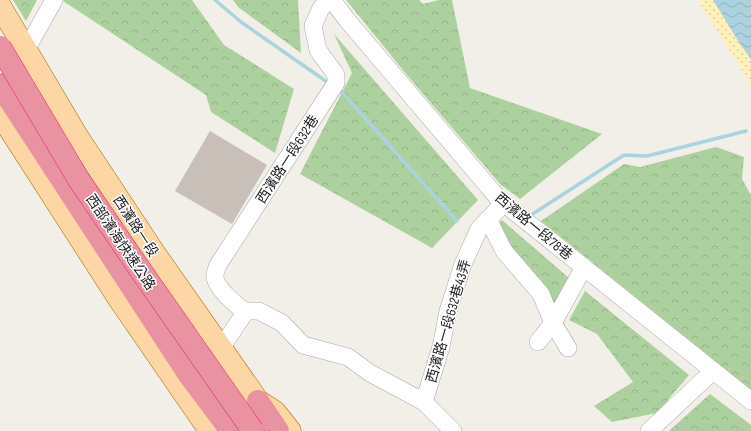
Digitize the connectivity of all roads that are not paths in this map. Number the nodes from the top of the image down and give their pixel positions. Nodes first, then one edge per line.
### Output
1 (54, 0) edge
2 (331, 0) edge
3 (0, 6) edge
4 (0, 47) edge
5 (26, 50) junction
6 (0, 85) edge
7 (0, 114) edge
8 (503, 204) junction
9 (488, 219) junction
10 (584, 267) junction
11 (244, 311) junction
12 (553, 323) junction
13 (538, 342) dead end
14 (221, 348) junction
15 (568, 348) dead end
16 (713, 371) junction
17 (258, 401) junction
18 (751, 401) edge
19 (424, 402) junction
20 (210, 431) edge
21 (231, 431) edge
22 (239, 431) edge
23 (253, 431) edge
24 (278, 431) edge
25 (290, 431) edge
26 (453, 431) edge
27 (649, 431) edge

1 - 5 street
2 - 8 street, 西濱路一段78巷
2 - 11 street, 西濱路一段632巷
3 - 5 main road, 西濱路一段
4 - 23 highway, 西部濱海快速公路, bridge
5 - 14 main road, 西濱路一段
6 - 21 highway, 西部濱海快速公路
7 - 20 main road
8 - 9 street, 西濱路一段632巷43弄
8 - 10 street, 西濱路一段78巷
9 - 12 street
9 - 19 street, 西濱路一段632巷43弄
10 - 12 street
10 - 16 street, 西濱路一段78巷
11 - 14 street
11 - 19 street
12 - 13 street
12 - 15 street
14 - 17 main road, 西濱路一段
16 - 18 street, 西濱路一段78巷
16 - 27 street
17 - 22 street
17 - 24 highway
17 - 25 main road, 西濱路一段
19 - 26 street

